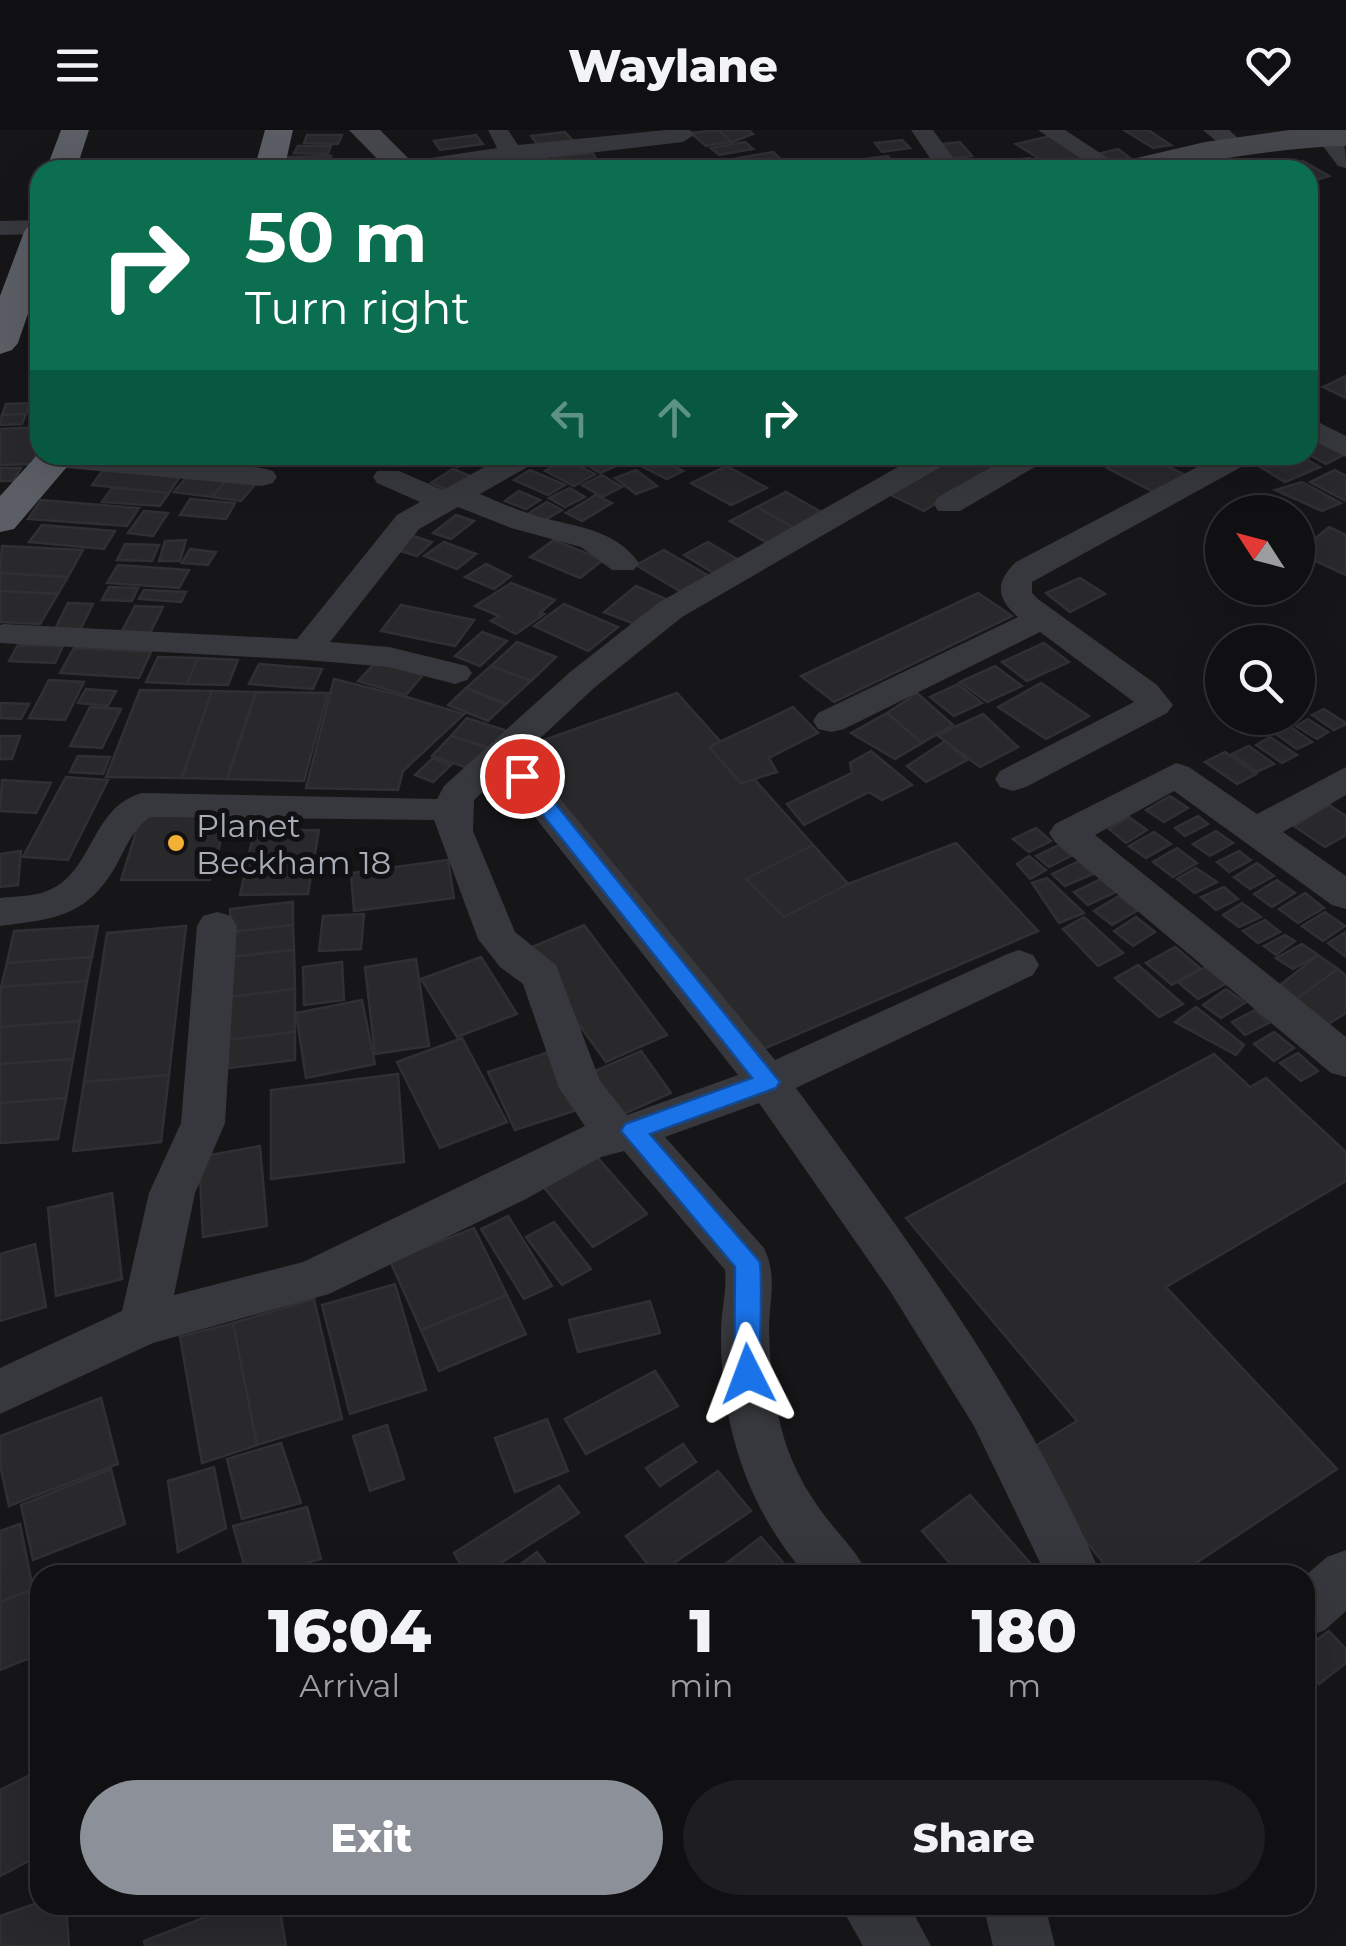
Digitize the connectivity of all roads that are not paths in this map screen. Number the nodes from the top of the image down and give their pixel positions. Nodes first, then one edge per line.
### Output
1 (74, 130) edge
2 (279, 130) edge
3 (362, 130) edge
4 (497, 130) edge
5 (922, 130) edge
6 (1049, 130) edge
7 (682, 135) dead end
8 (582, 138) edge
9 (1225, 138) edge
10 (1337, 144) edge
11 (511, 153) junction
12 (65, 160) edge
13 (272, 160) edge
14 (394, 160) edge
15 (467, 160) edge
16 (943, 160) edge
17 (1101, 160) edge
18 (1151, 160) edge
19 (0, 228) edge
20 (30, 229) edge
21 (30, 248) edge
22 (10, 286) edge
23 (0, 343) edge
24 (1318, 433) edge
25 (1346, 448) edge
26 (49, 465) edge
27 (145, 465) edge
28 (510, 465) edge
29 (924, 465) edge
30 (1018, 465) edge
31 (1223, 465) edge
32 (262, 477) dead end
33 (388, 478) dead end
34 (451, 499) junction
35 (950, 504) dead end
36 (3, 514) edge
37 (623, 564) dead end
38 (1042, 618) junction
39 (4, 634) dead end
40 (306, 650) junction
41 (455, 673) dead end
42 (831, 720) dead end
43 (522, 776) dead end
44 (1013, 779) dead end
45 (1346, 779) edge
46 (430, 809) dead end
47 (1255, 832) junction
48 (1346, 896) edge
49 (0, 912) edge
50 (217, 926) dead end
51 (1019, 965) dead end
52 (1346, 1061) edge
53 (768, 1082) junction
54 (624, 1132) junction
55 (143, 1324) junction
56 (0, 1392) edge
57 (832, 1565) edge
58 (1069, 1565) edge
59 (1346, 1576) edge
60 (1315, 1602) edge
61 (878, 1915) edge
62 (1016, 1915) edge
63 (900, 1946) edge
64 (1024, 1946) edge

1 - 12 highway
2 - 13 highway
3 - 14 main road
4 - 11 street
5 - 16 street
6 - 17 street
7 - 8 street
8 - 11 street
9 - 10 main road
9 - 18 main road
11 - 15 street
19 - 20 street
21 - 22 highway
22 - 23 highway
24 - 25 street
26 - 36 highway
27 - 32 street
28 - 34 street
29 - 54 street
30 - 35 street
31 - 38 street
33 - 34 street
34 - 37 street
34 - 40 street
38 - 42 street
38 - 44 street
39 - 40 street
40 - 41 street
43 - 53 street
45 - 47 street
46 - 49 street
47 - 48 street
47 - 52 street
50 - 55 street
51 - 53 street
53 - 54 street
53 - 58 street
54 - 55 street
54 - 57 street
55 - 56 street
59 - 60 street
61 - 63 street
62 - 64 street

